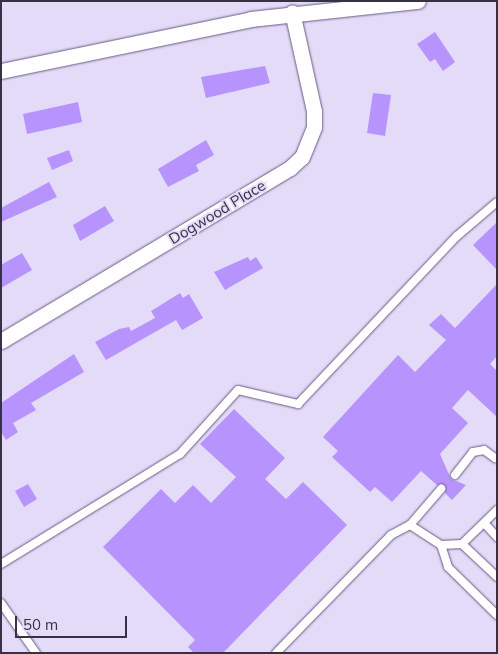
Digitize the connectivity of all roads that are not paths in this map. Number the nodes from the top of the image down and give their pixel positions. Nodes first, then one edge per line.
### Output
1 (418, 1) edge
2 (292, 12) junction
3 (1, 71) edge
4 (497, 202) edge
5 (1, 341) edge
6 (495, 458) dead end
7 (455, 475) dead end
8 (441, 489) dead end
9 (497, 510) edge
10 (484, 524) junction
11 (410, 525) junction
12 (497, 537) edge
13 (441, 544) junction
14 (462, 544) junction
15 (1, 564) edge
16 (497, 577) edge
17 (1, 602) edge
18 (497, 615) edge
19 (36, 653) edge
20 (276, 653) edge

1 - 2 street
2 - 3 street
2 - 5 street, Dogwood Place
4 - 15 lane
6 - 7 lane
8 - 11 lane
9 - 10 lane
10 - 12 lane
10 - 14 lane
11 - 13 lane
11 - 20 lane
13 - 14 lane
13 - 18 lane
14 - 16 lane
17 - 19 lane

